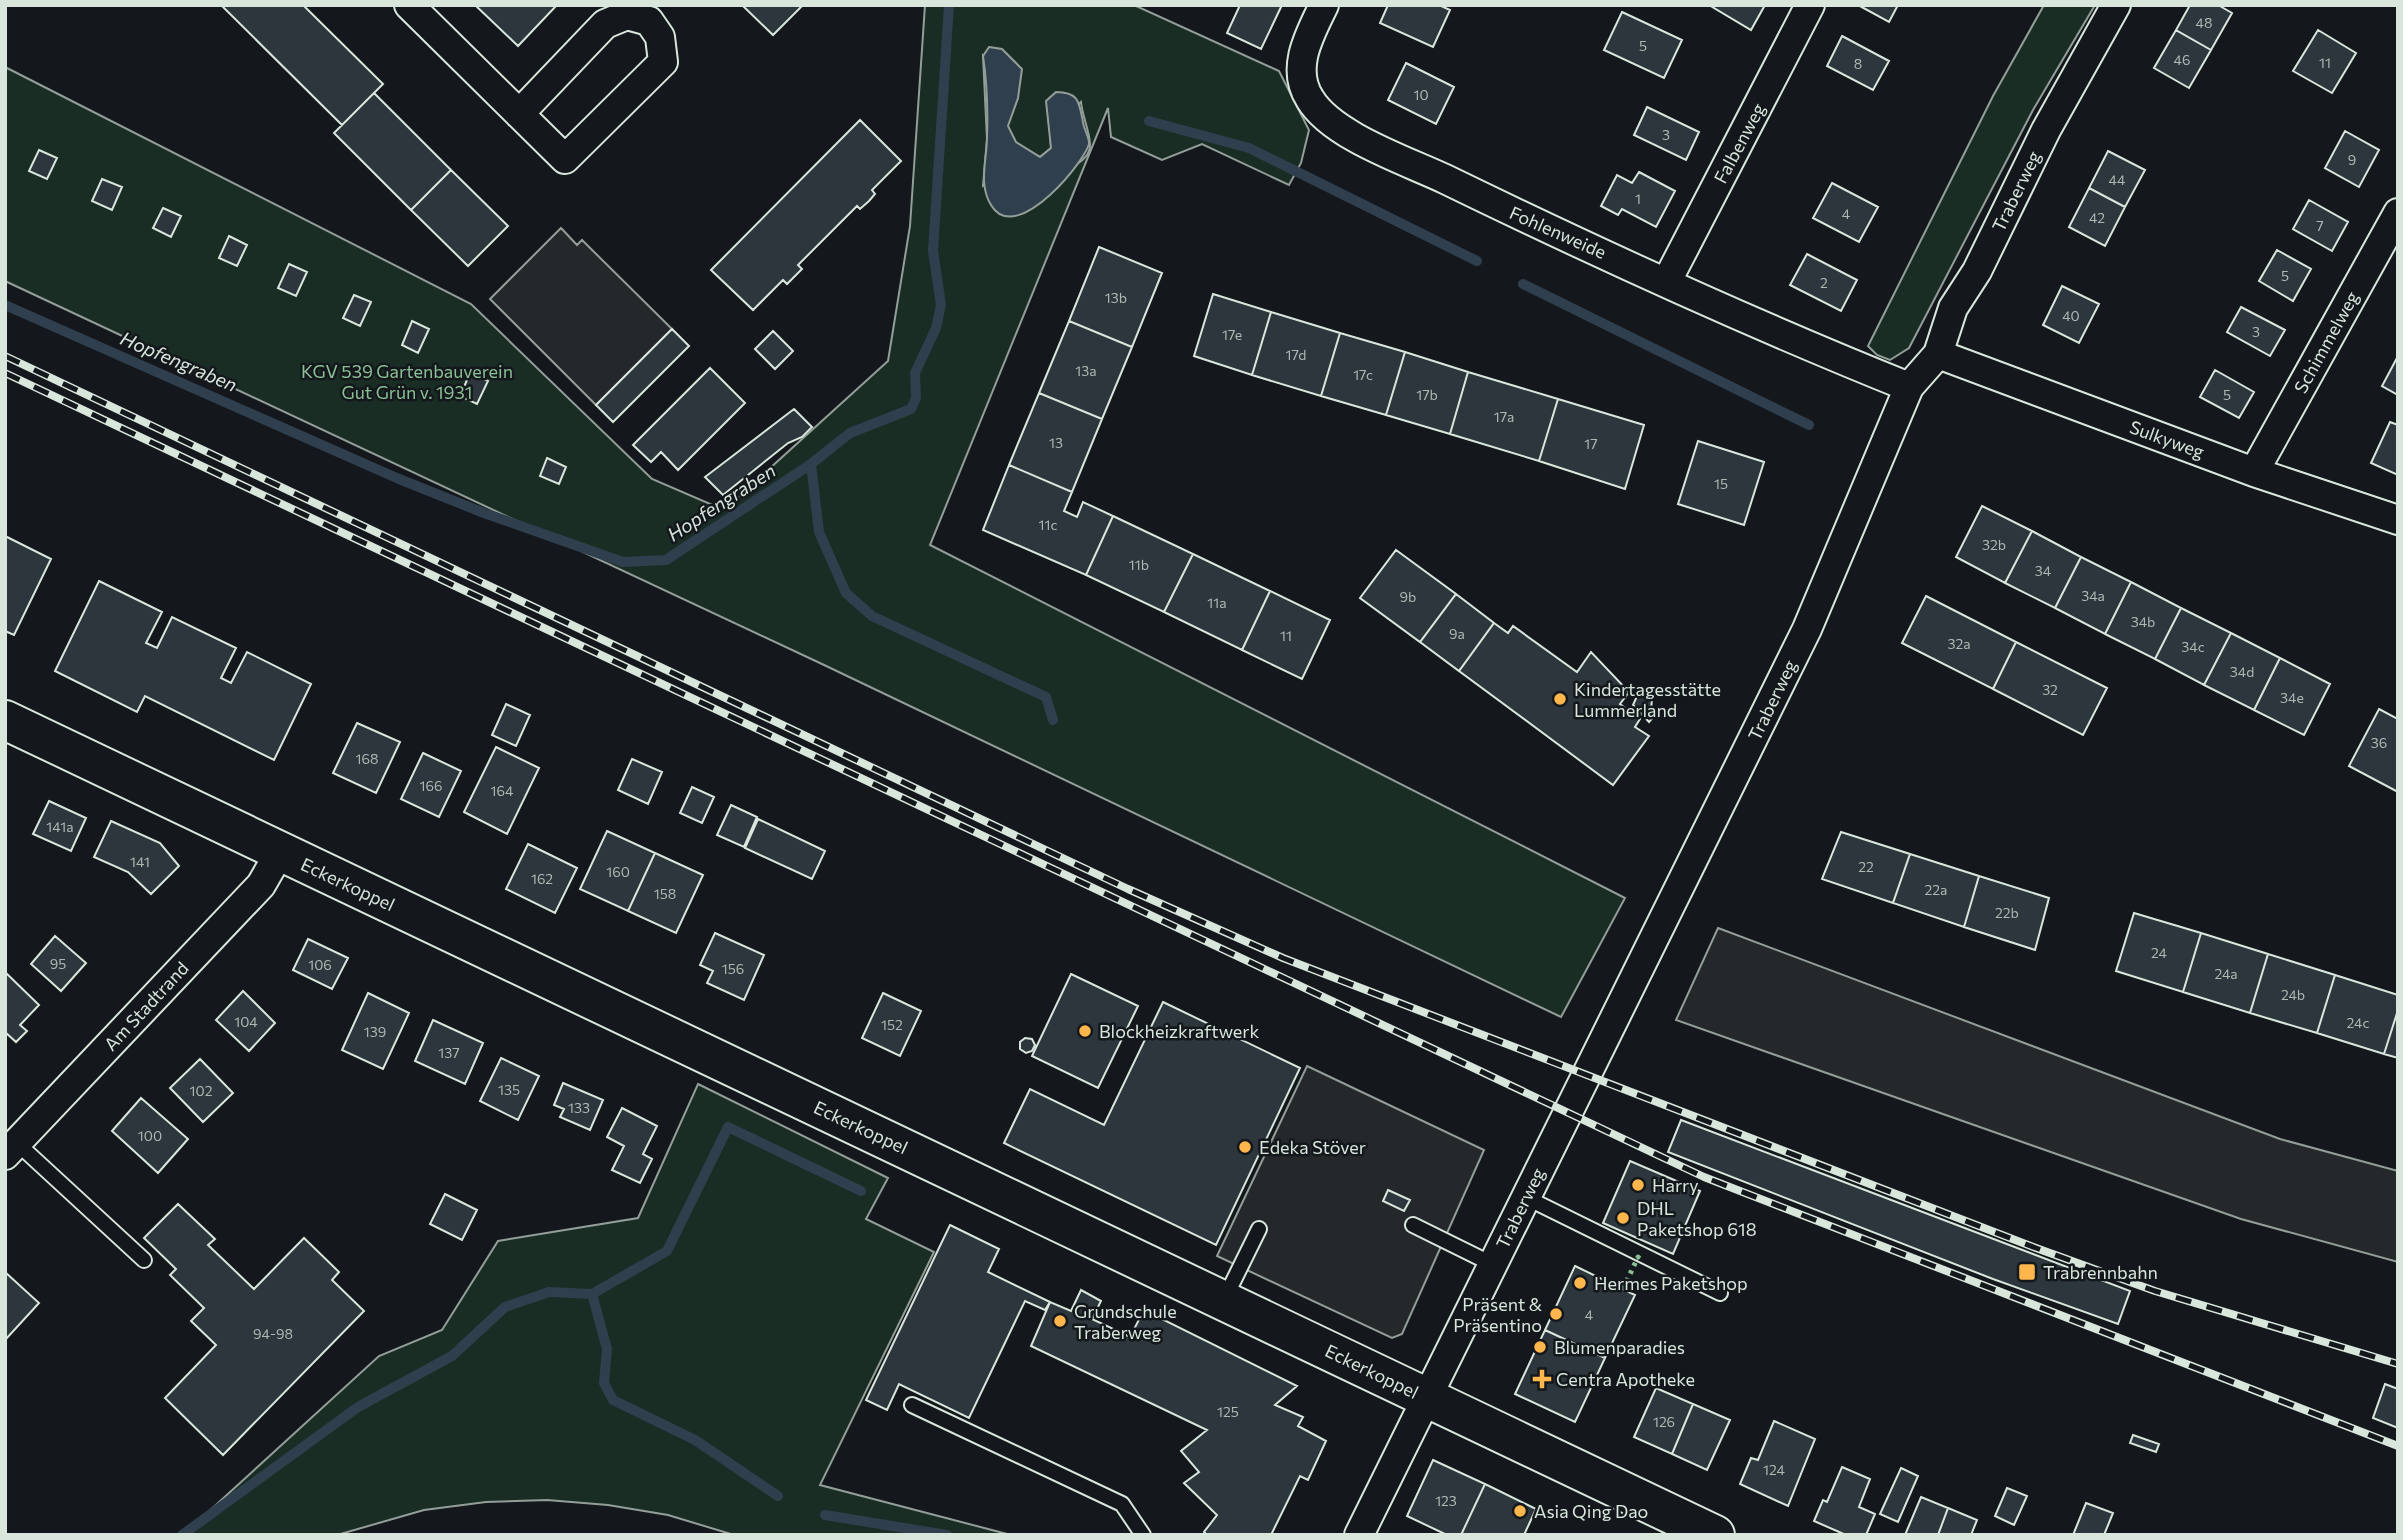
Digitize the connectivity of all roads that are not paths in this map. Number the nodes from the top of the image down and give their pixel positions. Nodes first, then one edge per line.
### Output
1 (409, 5) edge
2 (1324, 5) edge
3 (1810, 5) edge
4 (2116, 5) edge
5 (519, 114) junction
6 (2398, 213) edge
7 (1667, 281) junction
8 (1938, 354) junction
9 (1909, 387) junction
10 (2254, 472) junction
11 (2398, 520) edge
12 (5, 720) edge
13 (280, 852) junction
14 (11, 1149) edge
15 (1525, 1197) junction
16 (1413, 1225) dead end
17 (1259, 1229) dead end
18 (144, 1260) dead end
19 (1492, 1264) junction
20 (1720, 1293) dead end
21 (1224, 1300) junction
22 (1427, 1397) junction
23 (912, 1405) dead end
24 (1143, 1535) edge
25 (1359, 1535) edge
26 (1716, 1535) edge

1 - 5 street
2 - 7 street, Fohlenweide
3 - 7 street, Falbenweg
4 - 8 street, Traberweg
5 - 5 street
6 - 10 street, Schimmelweg
7 - 9 street, Fohlenweide
8 - 9 street, Traberweg
8 - 10 street, Sulkyweg
9 - 15 street, Traberweg
10 - 11 street, Sulkyweg
12 - 13 street, Eckerkoppel
13 - 14 street, Am Stadtrand
13 - 21 street, Eckerkoppel
14 - 18 lane
15 - 19 street, Traberweg
15 - 20 lane
16 - 19 lane
17 - 21 lane
19 - 22 street, Traberweg
21 - 22 street, Eckerkoppel
22 - 25 street, Traberweg
22 - 26 street, Eckerkoppel
23 - 24 lane

